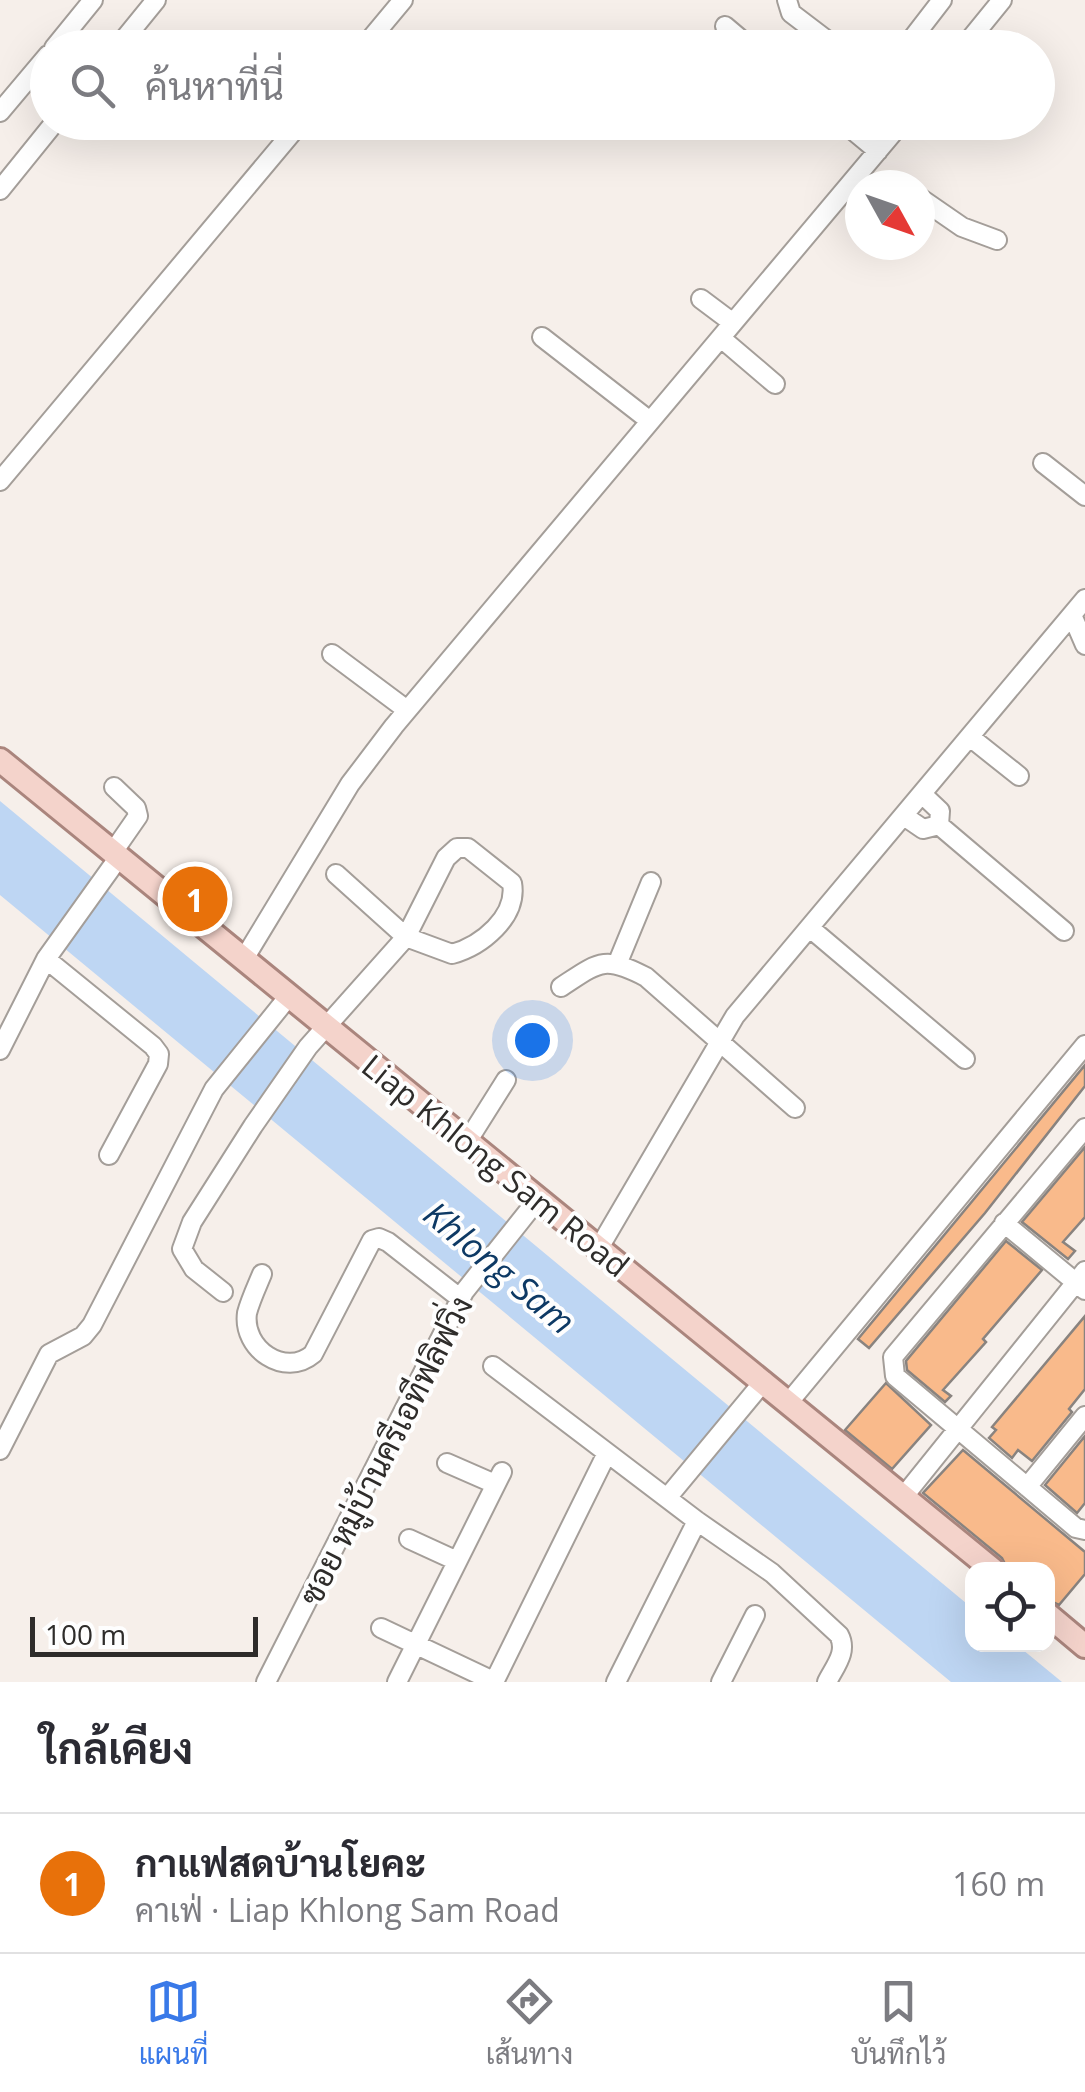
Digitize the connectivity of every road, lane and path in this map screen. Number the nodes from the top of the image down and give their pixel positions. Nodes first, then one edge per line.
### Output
1 (94, 0) edge
2 (156, 0) edge
3 (786, 0) edge
4 (942, 0) edge
5 (1002, 0) edge
6 (394, 3) edge
7 (725, 26) dead end
8 (69, 30) edge
9 (132, 30) edge
10 (375, 30) edge
11 (730, 30) edge
12 (813, 30) edge
13 (919, 30) edge
14 (978, 30) edge
15 (30, 76) edge
16 (0, 112) edge
17 (40, 140) edge
18 (286, 140) edge
19 (865, 140) edge
20 (887, 140) edge
21 (878, 151) junction
22 (866, 170) edge
23 (0, 190) edge
24 (845, 198) edge
25 (935, 208) edge
26 (997, 240) dead end
27 (701, 299) dead end
28 (727, 330) junction
29 (542, 337) dead end
30 (775, 384) dead end
31 (650, 422) junction
32 (1044, 463) dead end
33 (0, 482) edge
34 (1085, 496) edge
35 (1085, 599) edge
36 (1072, 615) junction
37 (1085, 645) edge
38 (332, 654) dead end
39 (407, 710) junction
40 (970, 737) junction
41 (0, 760) edge
42 (1018, 776) dead end
43 (114, 787) dead end
44 (922, 794) junction
45 (904, 816) junction
46 (939, 825) junction
47 (116, 855) junction
48 (336, 874) dead end
49 (651, 882) dead end
50 (810, 928) junction
51 (1064, 931) dead end
52 (406, 936) junction
53 (48, 956) junction
54 (244, 960) junction
55 (618, 962) junction
56 (561, 987) dead end
57 (289, 996) junction
58 (328, 1028) junction
59 (718, 1042) junction
60 (1085, 1046) edge
61 (0, 1050) edge
62 (965, 1059) dead end
63 (506, 1080) dead end
64 (795, 1108) dead end
65 (1085, 1128) edge
66 (468, 1142) junction
67 (108, 1154) dead end
68 (538, 1199) junction
69 (1004, 1223) junction
70 (599, 1248) junction
71 (262, 1274) dead end
72 (1082, 1281) edge
73 (223, 1292) dead end
74 (463, 1295) junction
75 (493, 1366) dead end
76 (764, 1382) junction
77 (789, 1402) junction
78 (1085, 1416) edge
79 (956, 1429) junction
80 (0, 1450) edge
81 (608, 1452) junction
82 (447, 1463) dead end
83 (1026, 1487) junction
84 (904, 1496) junction
85 (667, 1498) junction
86 (698, 1521) junction
87 (1085, 1530) edge
88 (409, 1539) dead end
89 (457, 1561) junction
90 (983, 1562) edge
91 (755, 1615) dead end
92 (1055, 1621) edge
93 (381, 1628) dead end
94 (416, 1645) junction
95 (1085, 1646) edge
96 (624, 1679) edge
97 (266, 1682) edge
98 (397, 1682) edge
99 (494, 1682) edge
100 (721, 1682) edge
101 (826, 1682) edge

1 - 8 street
2 - 9 street
3 - 12 street
4 - 13 street
5 - 14 street
6 - 10 street
7 - 11 street
15 - 16 street
17 - 23 street
18 - 33 street
19 - 21 street
20 - 21 street
21 - 22 street
24 - 28 street
25 - 26 street
27 - 28 street
28 - 30 street
28 - 31 street
29 - 31 street
31 - 39 street
32 - 34 street
35 - 36 street
36 - 37 street
36 - 40 street
38 - 39 street
39 - 54 street
40 - 42 street
40 - 44 street
41 - 47 main road, Liap Khlong Sam Road
43 - 47 street
44 - 45 street
44 - 46 street
45 - 46 street
45 - 50 street
46 - 51 street
47 - 53 street
47 - 54 main road, Liap Khlong Sam Road
48 - 52 street
49 - 55 street
50 - 59 street
50 - 62 street
52 - 52 street
52 - 58 street
53 - 61 street
53 - 67 street
54 - 57 main road, Liap Khlong Sam Road
55 - 56 street
55 - 59 street
57 - 58 main road, Liap Khlong Sam Road
57 - 80 street
58 - 66 main road, Liap Khlong Sam Road
58 - 73 street
59 - 64 street
59 - 70 street
60 - 77 street
63 - 66 street
65 - 69 street
66 - 68 main road, Liap Khlong Sam Road
68 - 70 main road, Liap Khlong Sam Road
68 - 74 street, ซอย หมู่บ้านครีเอทีฟลิฟวิ่ง
69 - 72 street
69 - 79 street
70 - 76 main road, Liap Khlong Sam Road
71 - 74 street
72 - 79 street
74 - 97 street, ซอย หมู่บ้านครีเอทีฟลิฟวิ่ง
75 - 81 street
76 - 77 main road, Liap Khlong Sam Road
76 - 85 street
77 - 84 main road, Liap Khlong Sam Road
78 - 83 street
79 - 83 street
79 - 84 street
81 - 85 street
81 - 99 street
82 - 89 street
83 - 87 street
84 - 90 main road, Liap Khlong Sam Road
85 - 86 street
86 - 96 street
86 - 101 street
88 - 89 street
89 - 94 street
91 - 100 street
92 - 95 main road
93 - 94 street
94 - 98 street
94 - 99 street

